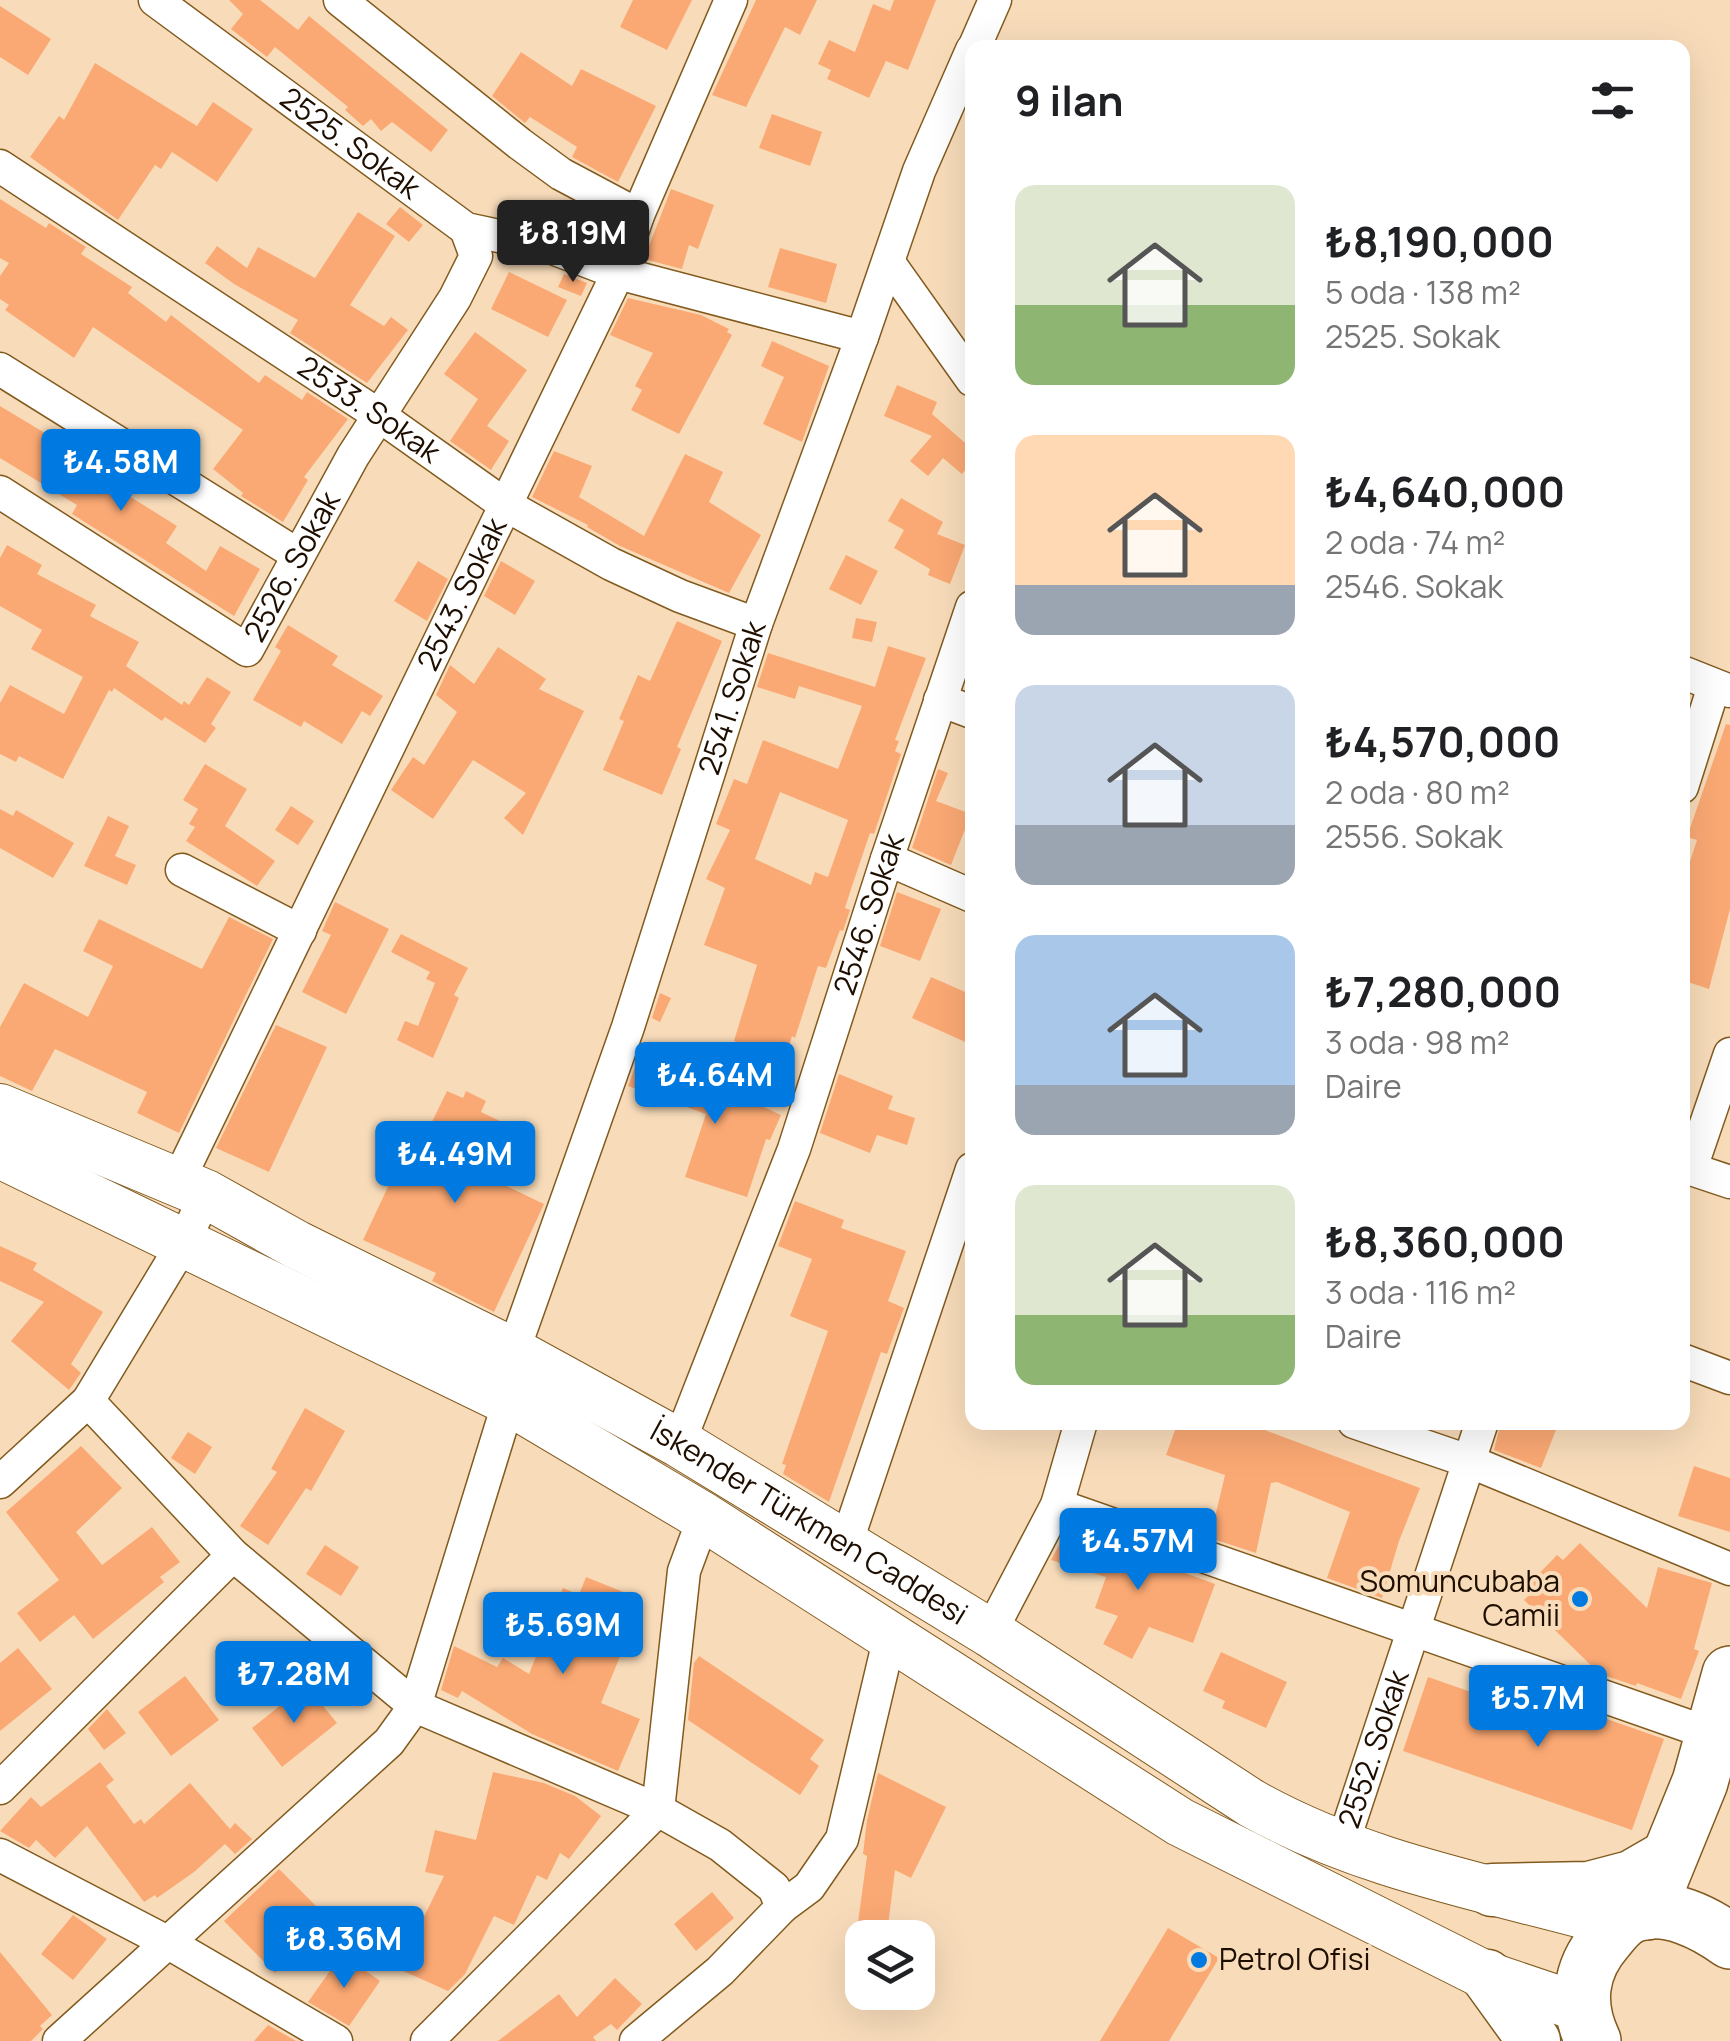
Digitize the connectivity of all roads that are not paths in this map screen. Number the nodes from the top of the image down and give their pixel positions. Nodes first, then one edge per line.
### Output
1 (156, 0) edge
2 (340, 0) edge
3 (731, 0) edge
4 (995, 0) edge
5 (977, 40) edge
6 (965, 67) edge
7 (0, 166) edge
8 (638, 215) junction
9 (466, 229) junction
10 (889, 262) junction
11 (618, 273) junction
12 (862, 337) junction
13 (0, 369) edge
14 (965, 370) edge
15 (377, 414) junction
16 (0, 492) edge
17 (504, 504) junction
18 (298, 556) junction
19 (756, 624) junction
20 (965, 627) edge
21 (1690, 675) edge
22 (1722, 688) edge
23 (940, 700) junction
24 (965, 709) edge
25 (1690, 766) edge
26 (887, 859) junction
27 (182, 870) dead end
28 (965, 893) edge
29 (300, 931) junction
30 (1730, 1054) edge
31 (4, 1137) edge
32 (1690, 1159) edge
33 (1690, 1168) edge
34 (1730, 1182) edge
35 (192, 1188) junction
36 (965, 1190) edge
37 (184, 1242) junction
38 (513, 1352) junction
39 (1690, 1363) edge
40 (1730, 1378) edge
41 (88, 1401) junction
42 (508, 1401) junction
43 (1079, 1430) edge
44 (1377, 1430) edge
45 (1480, 1430) edge
46 (679, 1443) junction
47 (1471, 1462) junction
48 (0, 1482) edge
49 (1056, 1505) junction
50 (704, 1517) junction
51 (846, 1544) junction
52 (234, 1555) junction
53 (1730, 1569) edge
54 (1415, 1632) junction
55 (990, 1633) junction
56 (890, 1636) junction
57 (1730, 1674) edge
58 (416, 1706) junction
59 (1711, 1734) junction
60 (0, 1788) edge
61 (658, 1810) junction
62 (1342, 1846) junction
63 (1671, 1854) junction
64 (0, 1855) edge
65 (1492, 1890) junction
66 (782, 1907) junction
67 (1632, 1918) junction
68 (1730, 1941) edge
69 (166, 1942) junction
70 (1487, 1976) junction
71 (1590, 2032) edge
72 (644, 2038) edge
73 (59, 2041) edge
74 (336, 2041) edge
75 (427, 2041) edge
76 (1534, 2041) edge

1 - 9 street, 2525. Sokak
2 - 8 street
3 - 8 street, 2543. Sokak
4 - 5 street, 2541. Sokak
6 - 10 street, 2541. Sokak
7 - 15 street, 2533. Sokak
8 - 11 street, 2543. Sokak
9 - 11 street, 2525. Sokak
9 - 15 street, 2526. Sokak
10 - 12 street, 2541. Sokak
10 - 14 street
11 - 12 street, 2525. Sokak
11 - 17 street, 2543. Sokak
12 - 19 street, 2541. Sokak
13 - 18 street
15 - 17 street, 2533. Sokak
15 - 18 street, 2526. Sokak
16 - 18 street, 2526. Sokak
17 - 19 street, 2533. Sokak
17 - 29 street, 2543. Sokak
19 - 38 street, 2541. Sokak
20 - 23 street, 2546. Sokak
21 - 22 street
22 - 25 street
23 - 24 street
23 - 26 street, 2546. Sokak
26 - 28 street
26 - 46 street, 2546. Sokak
27 - 29 street
29 - 35 street, 2543. Sokak
30 - 32 street
31 - 35 main road, İskender Türkmen Caddesi
31 - 37 main road, İskender Türkmen Caddesi
33 - 34 street
35 - 37 street, 2543. Sokak
35 - 38 main road, İskender Türkmen Caddesi
36 - 51 street
37 - 41 street, 2543. Sokak
37 - 42 main road, İskender Türkmen Caddesi
38 - 46 main road, İskender Türkmen Caddesi
39 - 40 street
41 - 48 street, 2543. Sokak
41 - 52 street
42 - 50 main road, İskender Türkmen Caddesi
42 - 58 street
43 - 49 street
44 - 47 street
45 - 47 street, 2552. Sokak
46 - 51 main road, İskender Türkmen Caddesi
47 - 53 street
47 - 54 street, 2552. Sokak
49 - 54 street
49 - 55 street
50 - 56 main road, İskender Türkmen Caddesi
50 - 61 street
51 - 55 main road, İskender Türkmen Caddesi
52 - 58 street
52 - 60 street
54 - 59 street
54 - 62 street, 2552. Sokak
55 - 62 main road, İskender Türkmen Caddesi
56 - 66 street
56 - 70 main road, İskender Türkmen Caddesi
57 - 59 highway
58 - 61 street
58 - 69 street
59 - 63 highway
61 - 66 street
61 - 75 street
62 - 65 main road, İskender Türkmen Caddesi
63 - 65 main road
63 - 67 highway
64 - 69 street
65 - 67 main road, İskender Türkmen Caddesi
66 - 72 street
67 - 68 highway
67 - 71 highway
69 - 73 street
69 - 74 street
70 - 71 main road, İskender Türkmen Caddesi
70 - 76 main road

